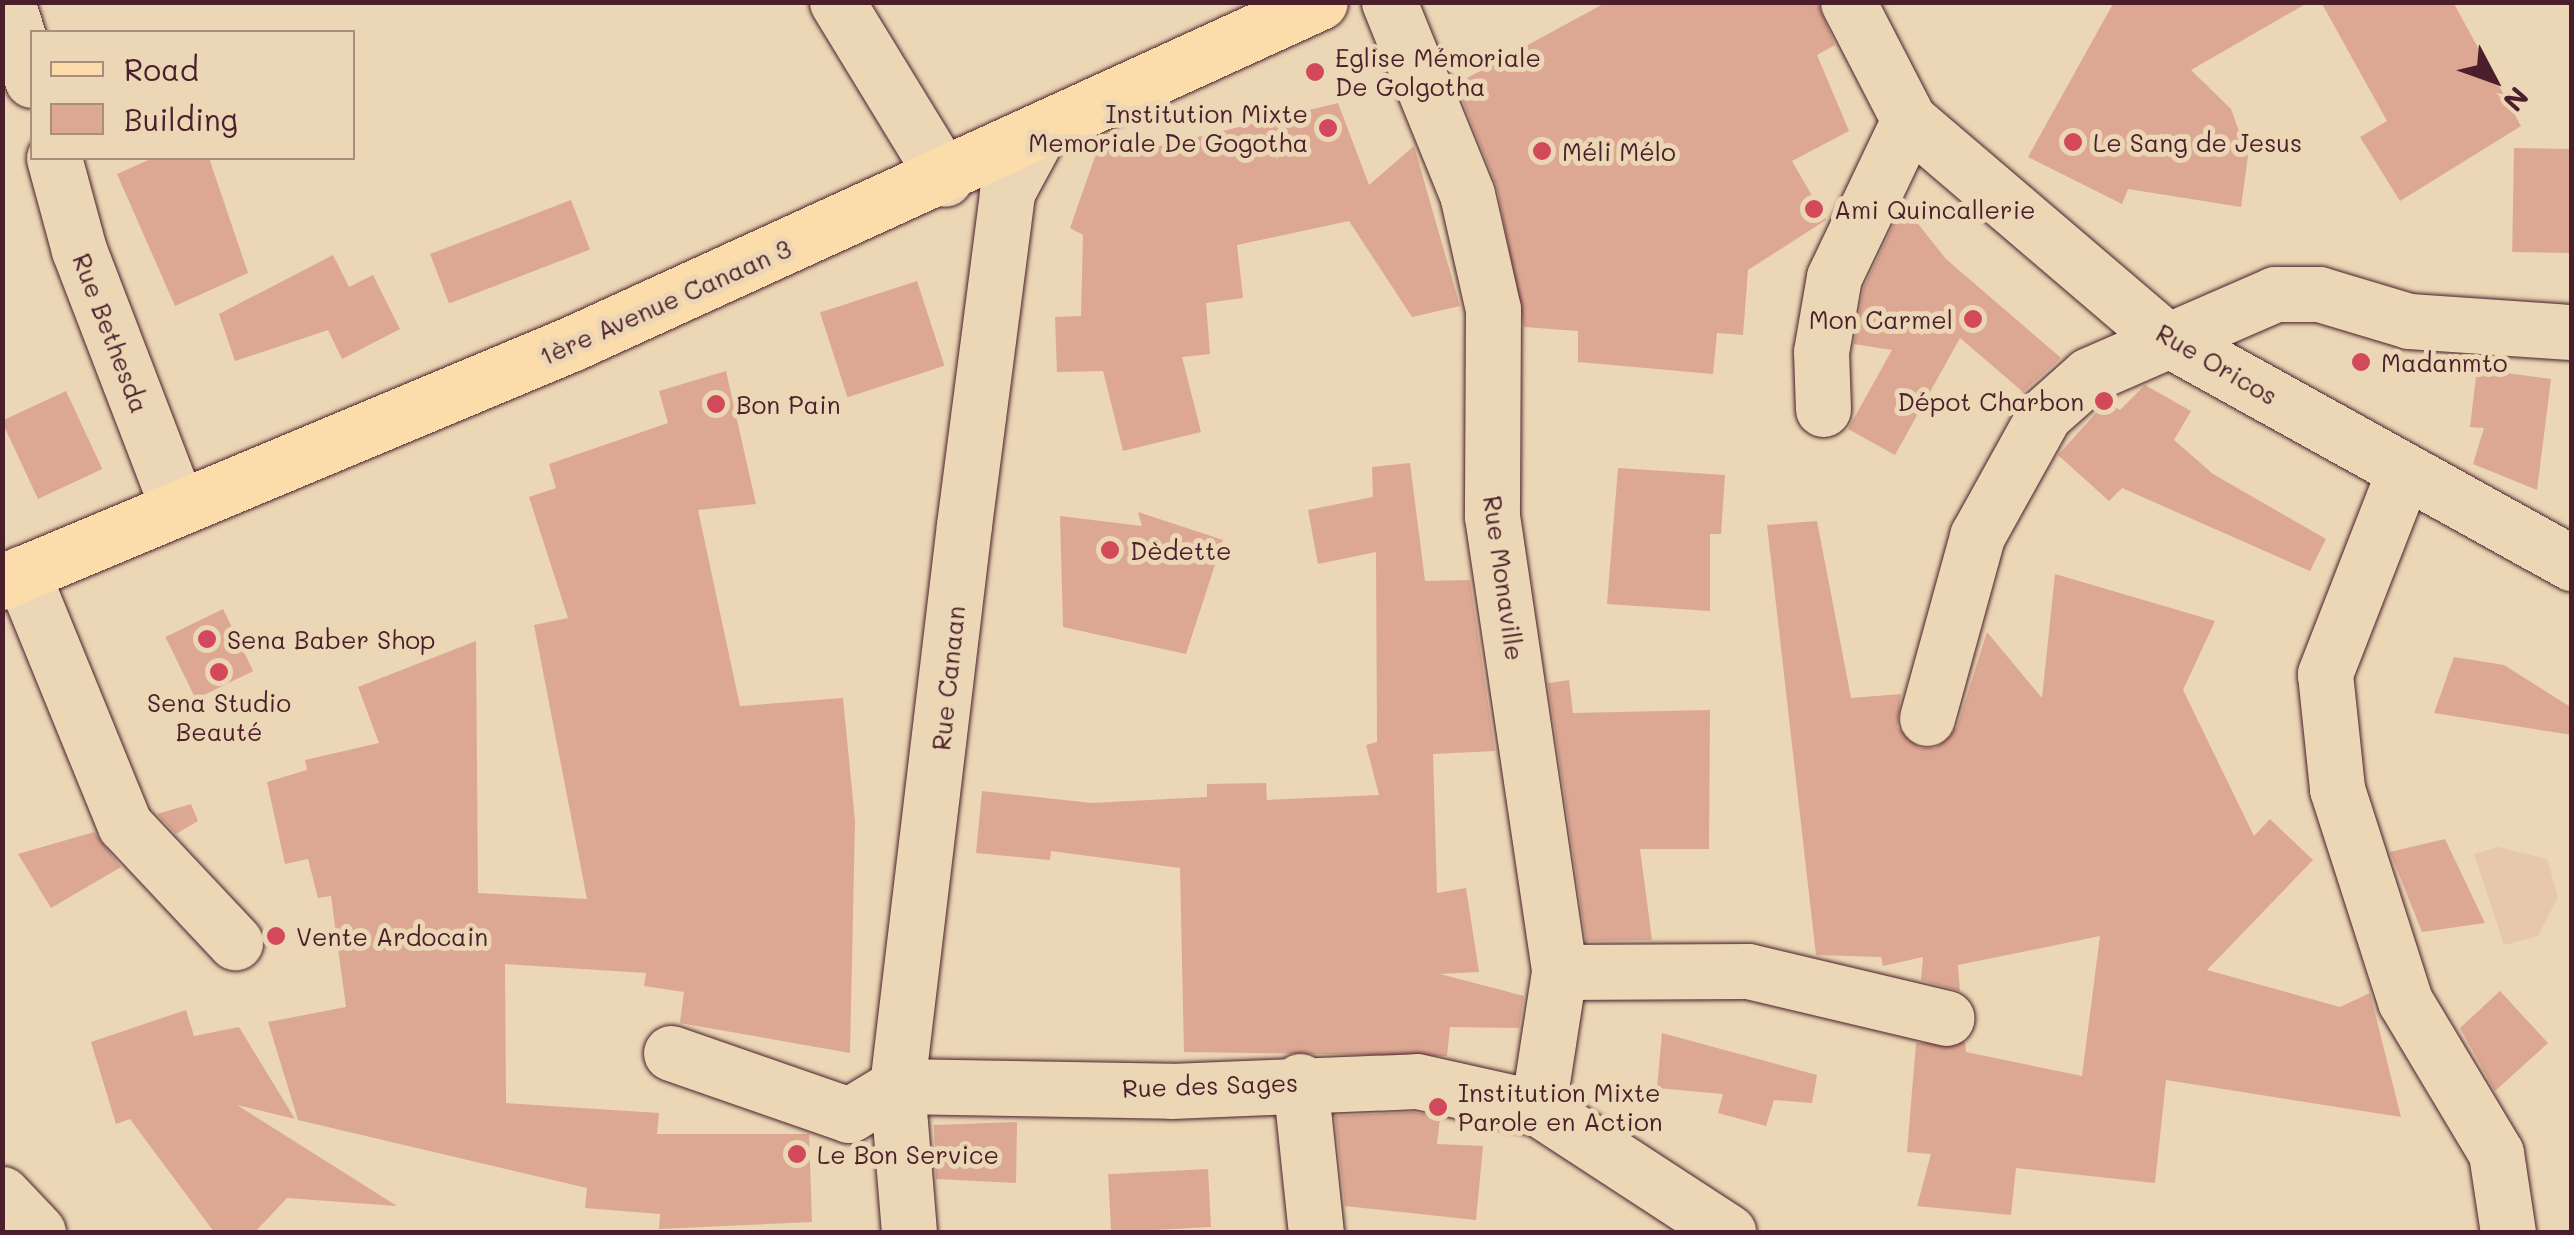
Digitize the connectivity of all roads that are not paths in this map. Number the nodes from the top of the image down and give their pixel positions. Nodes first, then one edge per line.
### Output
1 (6, 2) edge
2 (836, 2) edge
3 (1320, 2) edge
4 (1389, 2) edge
5 (1848, 2) edge
6 (30, 74) edge
7 (1909, 120) junction
8 (1040, 131) junction
9 (55, 160) edge
10 (944, 179) junction
11 (2572, 332) edge
12 (2162, 336) junction
13 (1823, 409) dead end
14 (2404, 471) junction
15 (177, 505) junction
16 (2572, 563) edge
17 (12, 578) edge
18 (1926, 718) dead end
19 (235, 942) dead end
20 (1559, 972) junction
21 (1947, 1018) dead end
22 (671, 1053) dead end
23 (1300, 1081) junction
24 (897, 1086) junction
25 (1538, 1108) junction
26 (2, 1194) edge
27 (38, 1232) edge
28 (909, 1232) edge
29 (1316, 1232) edge
30 (1728, 1232) edge
31 (2508, 1232) edge

1 - 6 street
2 - 10 street
3 - 8 main road, 1ère Avenue Canaan 3
4 - 20 street, Rue Monaville
5 - 7 street, Rue Oricos
7 - 12 street, Rue Oricos
7 - 13 street
8 - 10 main road, 1ère Avenue Canaan 3
8 - 24 street, Rue Canaan
9 - 15 street, Rue Bethesda
10 - 15 main road, 1ère Avenue Canaan 3
11 - 12 street
12 - 14 street, Rue Oricos
12 - 18 street
14 - 16 street, Rue Oricos
14 - 31 street
15 - 17 main road, 1ère Avenue Canaan 3
17 - 19 street
20 - 21 street
20 - 25 street, Rue Monaville
22 - 24 street
23 - 24 street, Rue des Sages
23 - 25 street, Rue des Sages
23 - 29 street
24 - 28 street, Rue Canaan
25 - 30 street, Rue des Sages
26 - 27 street

